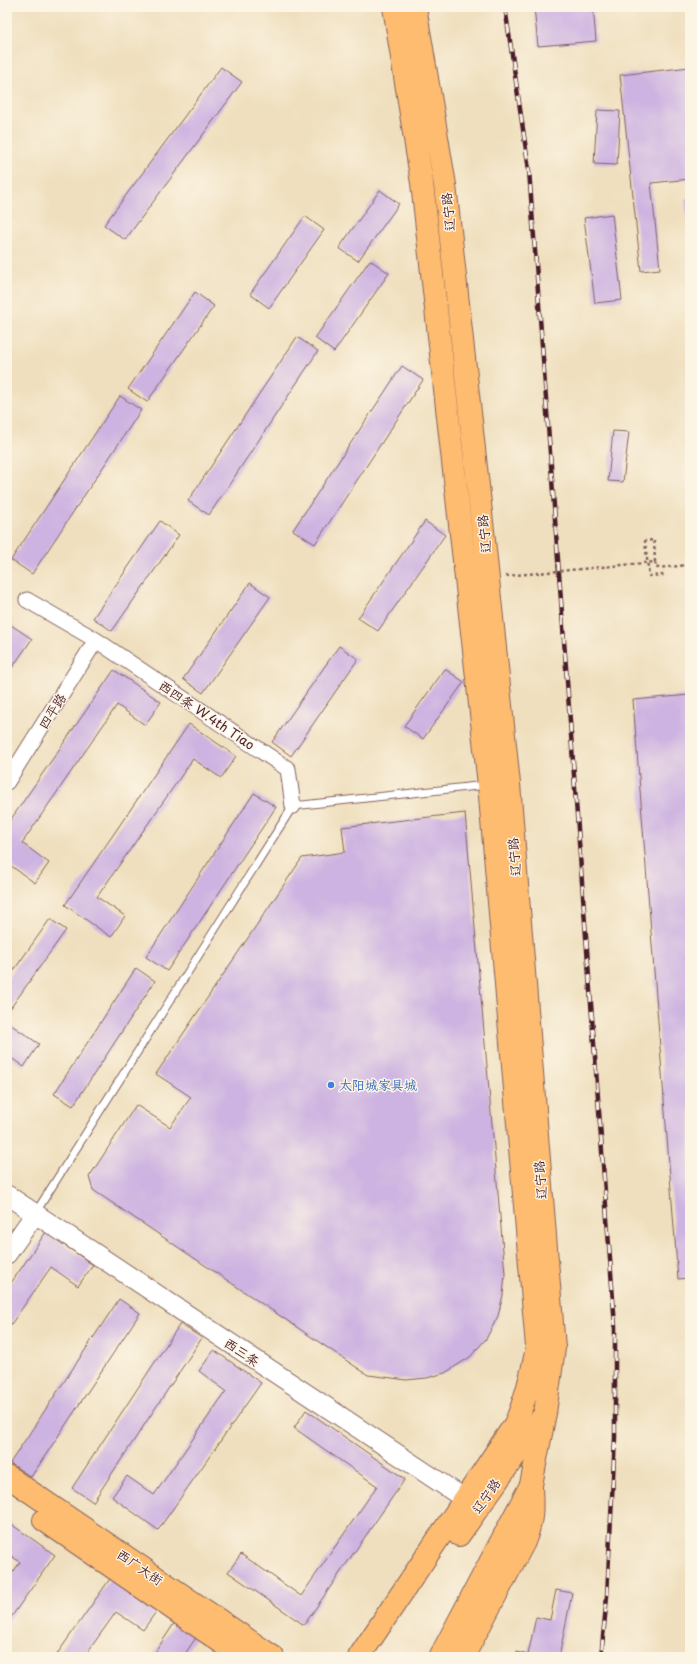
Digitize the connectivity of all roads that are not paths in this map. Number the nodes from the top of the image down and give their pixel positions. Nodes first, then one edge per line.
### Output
1 (394, 7) edge
2 (415, 7) edge
3 (27, 600) dead end
4 (96, 640) junction
5 (7, 782) edge
6 (489, 785) junction
7 (293, 806) junction
8 (7, 1196) edge
9 (35, 1214) junction
10 (7, 1254) edge
11 (545, 1413) junction
12 (7, 1476) edge
13 (531, 1485) junction
14 (7, 1494) edge
15 (471, 1504) junction
16 (243, 1657) edge
17 (273, 1657) edge
18 (359, 1657) edge
19 (374, 1657) edge
20 (440, 1657) edge
21 (463, 1657) edge

1 - 6 main road, 辽宁路
2 - 11 main road, 辽宁路
3 - 4 street, 西四条 W.4th Tiao
4 - 5 street, 四平路
4 - 7 street, 西四条 W.4th Tiao
6 - 7 lane
6 - 15 main road, 辽宁路
7 - 9 lane
8 - 9 street, 西三条
9 - 10 street
9 - 15 street, 西三条
11 - 13 main road
11 - 15 main road, 辽宁路
12 - 17 main road, 西广大街
13 - 20 main road
13 - 21 main road
14 - 16 main road
15 - 18 main road, 辽宁路
15 - 19 main road, 辽宁路

